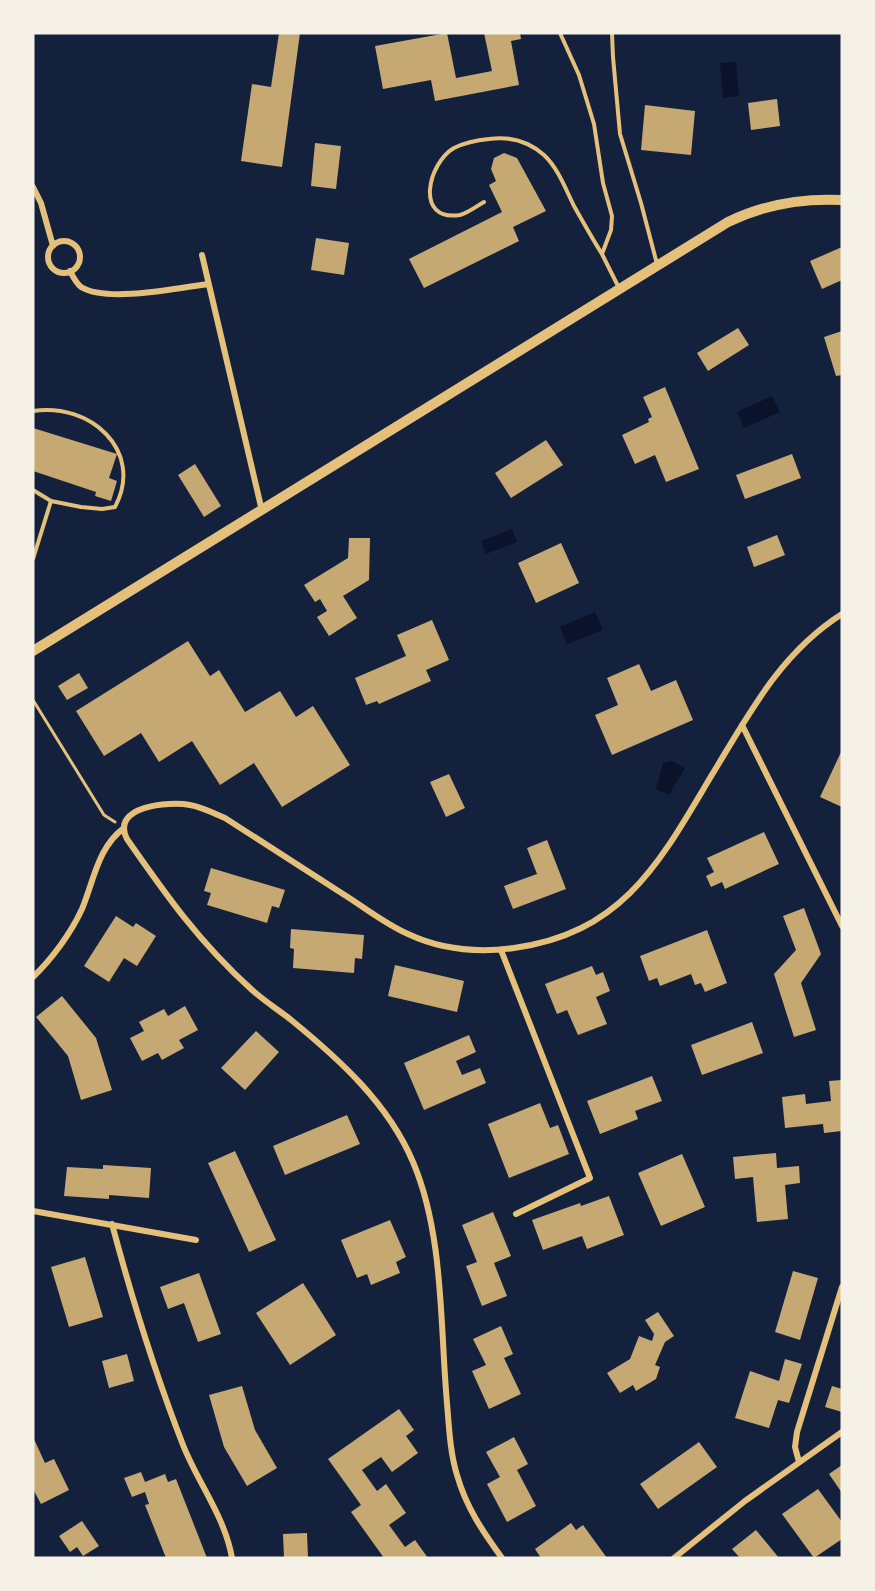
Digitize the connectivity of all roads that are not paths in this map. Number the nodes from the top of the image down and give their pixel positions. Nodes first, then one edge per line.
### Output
1 (560, 33) edge
2 (612, 33) edge
3 (33, 187) edge
4 (842, 200) edge
5 (484, 202) dead end
6 (52, 246) junction
7 (602, 254) junction
8 (201, 255) dead end
9 (657, 265) junction
10 (70, 272) junction
11 (208, 284) junction
12 (619, 289) junction
13 (33, 411) edge
14 (33, 490) edge
15 (51, 501) junction
16 (262, 511) junction
17 (33, 559) edge
18 (842, 614) edge
19 (33, 651) edge
20 (742, 725) junction
21 (124, 828) junction
22 (842, 926) edge
23 (501, 950) junction
24 (33, 977) edge
25 (33, 1211) edge
26 (516, 1214) dead end
27 (112, 1224) junction
28 (196, 1240) dead end
29 (842, 1287) edge
30 (842, 1432) edge
31 (799, 1462) junction
32 (232, 1558) edge
33 (502, 1558) edge
34 (674, 1558) edge

1 - 7 lane
2 - 9 lane
3 - 6 street
4 - 9 main road
5 - 7 lane
6 - 10 street
6 - 10 street
7 - 12 lane
8 - 11 street
9 - 12 main road
10 - 11 street
11 - 16 street
12 - 16 main road
13 - 15 lane
14 - 15 lane
15 - 17 lane
16 - 19 main road
18 - 20 street
20 - 22 street
20 - 23 street
21 - 23 street
21 - 24 street
21 - 33 street
23 - 26 street
25 - 27 street
27 - 28 street
27 - 32 street
29 - 31 street
30 - 31 street
31 - 34 street

